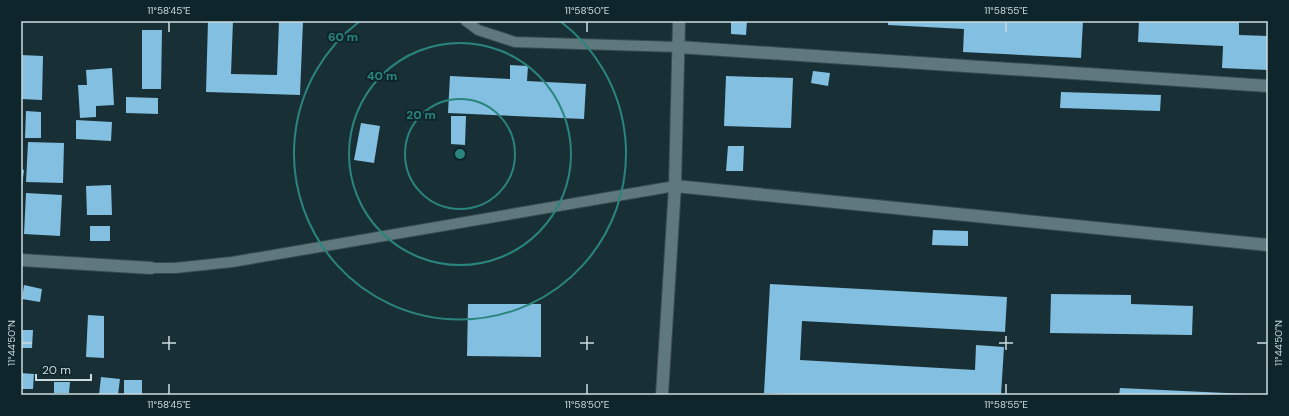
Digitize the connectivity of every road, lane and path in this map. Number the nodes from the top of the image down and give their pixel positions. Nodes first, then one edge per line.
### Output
1 (466, 21) edge
2 (678, 21) edge
3 (678, 47) junction
4 (1268, 86) edge
5 (675, 186) junction
6 (1268, 245) edge
7 (21, 260) edge
8 (151, 268) joint
9 (662, 395) edge

1 - 3 lane
2 - 3 street
3 - 4 street
3 - 5 street
5 - 6 street
5 - 8 lane
5 - 9 street
7 - 8 street

